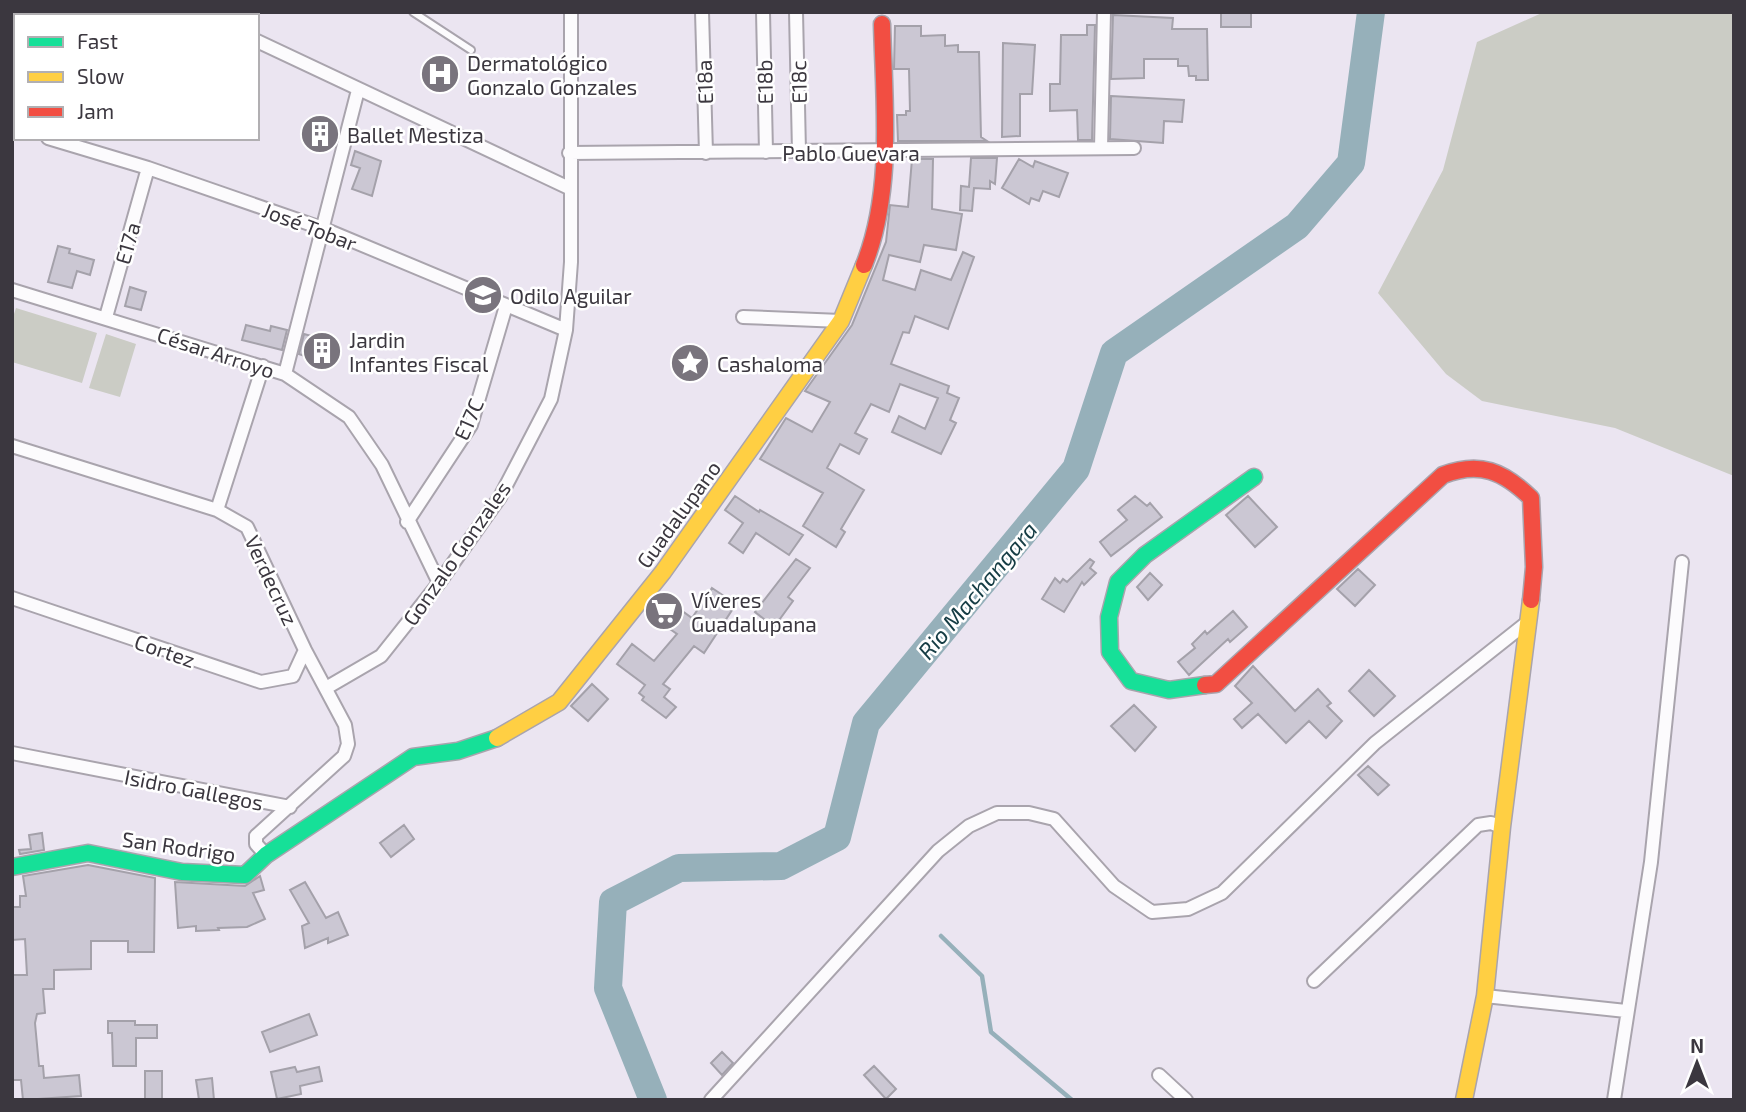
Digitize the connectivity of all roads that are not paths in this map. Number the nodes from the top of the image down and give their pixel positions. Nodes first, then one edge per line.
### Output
1 (413, 12) edge
2 (571, 12) edge
3 (702, 12) edge
4 (762, 12) edge
5 (796, 12) edge
6 (1104, 12) edge
7 (882, 24) dead end
8 (259, 42) edge
9 (471, 50) dead end
10 (358, 90) junction
11 (54, 140) edge
12 (1101, 148) junction
13 (1133, 148) dead end
14 (706, 152) junction
15 (766, 152) junction
16 (799, 152) junction
17 (886, 152) junction
18 (569, 153) junction
19 (148, 169) junction
20 (569, 188) junction
21 (324, 229) junction
22 (12, 289) edge
23 (506, 306) junction
24 (106, 317) junction
25 (743, 317) dead end
26 (841, 321) junction
27 (566, 330) junction
28 (263, 366) junction
29 (285, 374) junction
30 (12, 446) edge
31 (1254, 477) dead end
32 (217, 510) junction
33 (407, 522) junction
34 (1682, 562) dead end
35 (439, 583) junction
36 (12, 598) edge
37 (1529, 621) junction
38 (304, 650) junction
39 (326, 688) junction
40 (348, 744) joint
41 (12, 753) edge
42 (290, 807) junction
43 (1502, 827) junction
44 (266, 855) junction
45 (12, 867) edge
46 (1314, 981) dead end
47 (1486, 996) junction
48 (1626, 1012) junction
49 (1159, 1075) dead end
50 (711, 1100) edge
51 (1186, 1100) edge
52 (1464, 1100) edge
53 (1614, 1100) edge

1 - 9 lane
2 - 18 street, Gonzalo Gonzales
3 - 14 street, E18a
4 - 15 street, E18b
5 - 16 street, E18c
6 - 12 street
7 - 17 street, Guadalupano
8 - 10 street
10 - 20 street
10 - 21 street
11 - 19 street, José Tobar
12 - 13 street, Pablo Guevara
12 - 17 street, Pablo Guevara
14 - 15 street, Pablo Guevara
14 - 18 street, Pablo Guevara
15 - 16 street, Pablo Guevara
16 - 17 street, Pablo Guevara
17 - 26 street, Guadalupano
18 - 20 street, Gonzalo Gonzales
19 - 21 street, José Tobar
19 - 24 street, E17a
20 - 27 street, Gonzalo Gonzales
21 - 23 street, José Tobar
21 - 29 street
22 - 24 street, César Arroyo
23 - 27 street, José Tobar
23 - 33 street, E17C
24 - 28 street, César Arroyo
25 - 26 street
26 - 44 street, Guadalupano
27 - 35 street, Gonzalo Gonzales
28 - 29 street, César Arroyo
28 - 32 street
29 - 33 street, César Arroyo
30 - 32 street, Verdecruz
31 - 37 street
32 - 38 street, Verdecruz
33 - 35 street, César Arroyo
34 - 48 street
35 - 39 street, Gonzalo Gonzales
36 - 38 street, Cortez
37 - 43 street
37 - 50 street
38 - 39 street, Verdecruz
39 - 40 street, Verdecruz
40 - 42 street, Isidro Gallegos
41 - 42 street, Isidro Gallegos
42 - 44 street, San Rodrigo
43 - 46 street
43 - 47 street
44 - 45 street, San Rodrigo
47 - 48 street
47 - 52 street
48 - 53 street
49 - 51 street

